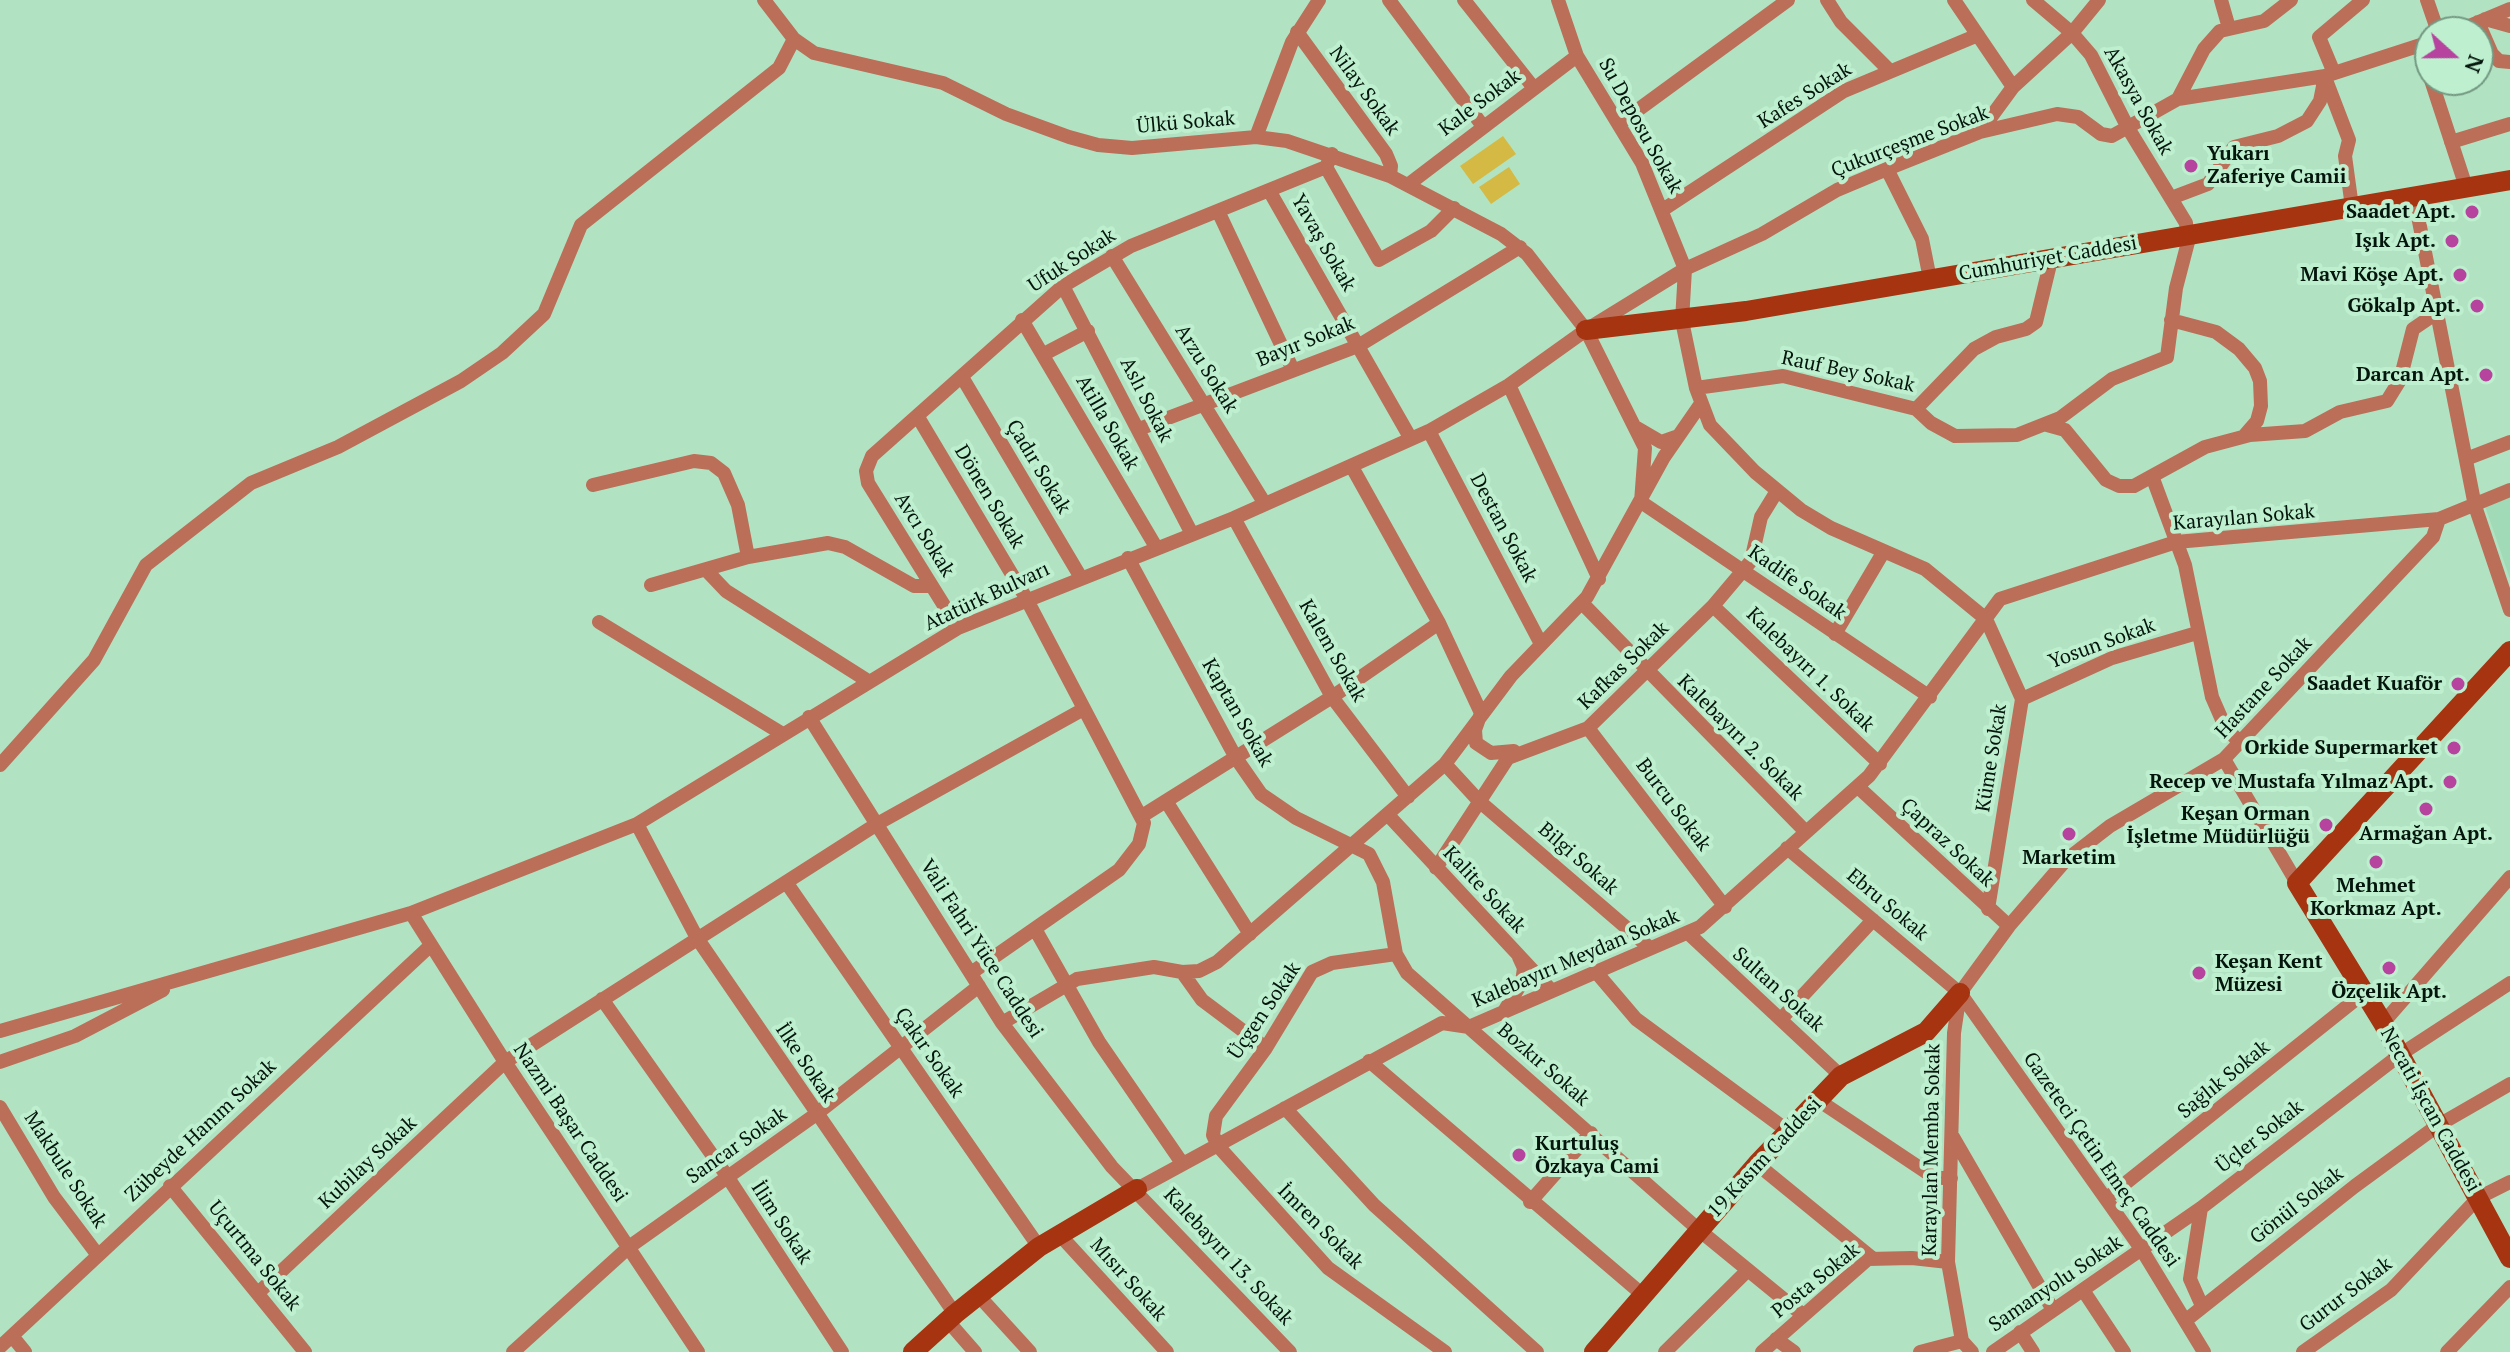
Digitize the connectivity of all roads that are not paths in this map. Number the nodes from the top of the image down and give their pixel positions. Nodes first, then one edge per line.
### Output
1 (764, 0) edge
2 (1319, 0) edge
3 (1389, 0) edge
4 (1464, 0) edge
5 (1558, 0) edge
6 (1788, 0) edge
7 (1827, 0) edge
8 (1954, 0) edge
9 (2033, 0) edge
10 (2099, 0) edge
11 (2221, 0) edge
12 (2291, 0) edge
13 (2363, 0) edge
14 (2229, 28) junction
15 (1297, 32) junction
16 (2072, 33) junction
17 (1978, 35) junction
18 (794, 39) junction
19 (2414, 48) edge
20 (1577, 56) junction
21 (1889, 70) junction
22 (2329, 75) junction
23 (1533, 87) junction
24 (2013, 87) junction
25 (2437, 96) edge
26 (2178, 99) junction
27 (1620, 123) junction
28 (2510, 124) edge
29 (1482, 125) junction
30 (2128, 128) junction
31 (1980, 132) junction
32 (1256, 137) junction
33 (2451, 142) junction
34 (1329, 160) junction
35 (1887, 169) junction
36 (1390, 176) junction
37 (2510, 180) edge
38 (1409, 184) junction
39 (2466, 187) junction
40 (1270, 192) junction
41 (2414, 196) junction
42 (2171, 198) junction
43 (2352, 207) junction
44 (1454, 208) junction
45 (1664, 209) junction
46 (1218, 211) junction
47 (2188, 235) junction
48 (1520, 247) junction
49 (1112, 256) junction
50 (2052, 256) junction
51 (1685, 269) junction
52 (1930, 279) junction
53 (1063, 286) junction
54 (2438, 312) junction
55 (1022, 320) junction
56 (2171, 320) junction
57 (1682, 321) junction
58 (1586, 330) junction
59 (1088, 331) junction
60 (1358, 346) junction
61 (1044, 354) junction
62 (1293, 370) junction
63 (962, 377) junction
64 (1509, 385) junction
65 (1696, 388) junction
66 (1204, 404) junction
67 (1700, 405) junction
68 (1916, 409) junction
69 (918, 417) junction
70 (2257, 421) junction
71 (2047, 425) junction
72 (1635, 426) junction
73 (1139, 429) junction
74 (1429, 431) junction
75 (2265, 434) junction
76 (1678, 436) junction
77 (2244, 436) junction
78 (1411, 439) junction
79 (2510, 442) edge
80 (2466, 459) junction
81 (869, 460) joint
82 (1352, 467) junction
83 (2152, 476) junction
84 (593, 485) dead end
85 (2510, 490) edge
86 (1777, 491) junction
87 (1641, 502) junction
88 (1265, 504) junction
89 (2475, 506) junction
90 (1234, 518) junction
91 (2439, 519) junction
92 (1192, 534) junction
93 (2176, 542) junction
94 (1156, 547) junction
95 (1884, 551) junction
96 (748, 557) junction
97 (1128, 558) junction
98 (706, 570) junction
99 (1744, 571) junction
100 (1080, 576) junction
101 (1599, 579) junction
102 (651, 585) dead end
103 (932, 586) junction
104 (1026, 598) junction
105 (1582, 603) junction
106 (1713, 606) junction
107 (2510, 610) edge
108 (1986, 619) junction
109 (599, 622) dead end
110 (1439, 623) junction
111 (958, 628) junction
112 (2197, 633) junction
113 (1835, 634) junction
114 (2510, 639) edge
115 (1541, 644) junction
116 (2510, 651) edge
117 (1648, 673) junction
118 (868, 681) junction
119 (1332, 697) junction
120 (1930, 697) junction
121 (2022, 699) junction
122 (1082, 710) junction
123 (1481, 713) junction
124 (809, 717) junction
125 (1588, 728) junction
126 (781, 733) junction
127 (2240, 742) junction
128 (1473, 744) junction
129 (1519, 750) junction
130 (1236, 758) junction
131 (2224, 759) junction
132 (1445, 764) junction
133 (1880, 764) junction
134 (0, 765) edge
135 (1858, 787) junction
136 (1408, 797) junction
137 (1166, 801) junction
138 (1479, 801) junction
139 (1142, 816) junction
140 (1389, 816) junction
141 (637, 824) junction
142 (877, 824) junction
143 (1805, 831) junction
144 (1355, 844) junction
145 (1787, 848) junction
146 (1436, 868) junction
147 (2510, 877) edge
148 (2295, 879) junction
149 (786, 882) junction
150 (1725, 907) junction
151 (1988, 909) junction
152 (411, 913) junction
153 (1873, 920) junction
154 (2009, 926) junction
155 (1035, 929) junction
156 (1250, 934) junction
157 (1689, 934) junction
158 (697, 938) junction
159 (430, 946) junction
160 (1650, 948) junction
161 (1396, 954) junction
162 (1519, 956) junction
163 (1182, 972) junction
164 (1596, 972) junction
165 (188, 977) junction
166 (975, 980) junction
167 (2510, 983) edge
168 (1067, 984) junction
169 (1552, 991) junction
170 (2365, 992) junction
171 (1960, 993) junction
172 (602, 999) junction
173 (1502, 1012) junction
174 (1781, 1019) junction
175 (1002, 1023) junction
176 (2383, 1023) junction
177 (1469, 1027) junction
178 (0, 1031) edge
179 (1926, 1032) junction
180 (1954, 1042) junction
181 (902, 1048) junction
182 (1266, 1048) junction
183 (2401, 1054) junction
184 (1369, 1061) junction
185 (0, 1062) edge
186 (505, 1062) junction
187 (1841, 1076) junction
188 (2510, 1084) edge
189 (1818, 1100) junction
190 (0, 1107) edge
191 (1285, 1108) junction
192 (815, 1115) junction
193 (2437, 1126) junction
194 (1788, 1131) junction
195 (1591, 1133) junction
196 (1952, 1136) junction
197 (1218, 1146) junction
198 (1182, 1163) junction
199 (1757, 1164) junction
200 (727, 1176) junction
201 (1951, 1178) junction
202 (2510, 1182) edge
203 (170, 1186) junction
204 (1137, 1189) junction
205 (2107, 1198) junction
206 (2478, 1198) junction
207 (1530, 1202) junction
208 (2201, 1208) junction
209 (1699, 1230) junction
210 (1059, 1234) junction
211 (629, 1247) junction
212 (1039, 1247) junction
213 (2142, 1250) junction
214 (97, 1254) junction
215 (1872, 1258) junction
216 (2510, 1258) edge
217 (1948, 1262) junction
218 (1748, 1270) junction
219 (2510, 1287) edge
220 (2083, 1290) junction
221 (258, 1293) junction
222 (978, 1295) junction
223 (1643, 1295) junction
224 (2202, 1306) junction
225 (2053, 1310) junction
226 (1803, 1315) junction
227 (951, 1317) junction
228 (2185, 1321) junction
229 (2020, 1332) junction
230 (12, 1336) junction
231 (1776, 1339) junction
232 (1967, 1346) edge
233 (0, 1347) edge
234 (1283, 1350) edge
235 (25, 1352) edge
236 (305, 1352) edge
237 (513, 1352) edge
238 (698, 1352) edge
239 (842, 1352) edge
240 (913, 1352) edge
241 (975, 1352) edge
242 (1030, 1352) edge
243 (1167, 1352) edge
244 (1445, 1352) edge
245 (1537, 1352) edge
246 (1594, 1352) edge
247 (1665, 1352) edge
248 (1762, 1352) edge
249 (1794, 1352) edge
250 (1920, 1352) edge
251 (1993, 1352) edge
252 (2033, 1352) edge
253 (2124, 1352) edge
254 (2204, 1352) edge
255 (2303, 1352) edge
256 (2447, 1352) edge

1 - 18 street, Ülkü Sokak
2 - 15 street
3 - 29 street
4 - 23 street
5 - 20 street, Su Deposu Sokak
6 - 27 street
7 - 21 street
8 - 17 street
9 - 16 street, Akasya Sokak
10 - 16 street
11 - 14 street
12 - 14 street
13 - 22 street
14 - 26 street
15 - 32 street
15 - 36 street, Nilay Sokak
16 - 24 street
16 - 30 street, Akasya Sokak
17 - 21 street, Kafes Sokak
17 - 24 street
18 - 32 street, Ülkü Sokak
18 - 134 street
19 - 22 street
20 - 23 street, Kale Sokak
20 - 27 street, Su Deposu Sokak
21 - 45 street, Kafes Sokak
22 - 26 street
22 - 42 street
22 - 43 street
23 - 29 street, Kale Sokak
24 - 31 street
25 - 33 street
26 - 30 street
27 - 45 street, Su Deposu Sokak
28 - 33 street
29 - 38 street, Kale Sokak
30 - 31 street, Çukurçeşme Sokak
30 - 42 street, Akasya Sokak
31 - 35 street, Çukurçeşme Sokak
32 - 34 street, Ülkü Sokak
33 - 39 street
34 - 36 street, Ülkü Sokak
34 - 40 street, Ufuk Sokak
34 - 44 street
35 - 51 street, Çukurçeşme Sokak
35 - 52 street
36 - 38 street, Ülkü Sokak
37 - 39 main road, Cumhuriyet Caddesi
38 - 44 street, Ülkü Sokak
39 - 41 main road, Cumhuriyet Caddesi
40 - 46 street, Ufuk Sokak
40 - 60 street, Yavaş Sokak
41 - 43 main road, Cumhuriyet Caddesi
41 - 54 street
42 - 47 street, Akasya Sokak
43 - 47 main road, Cumhuriyet Caddesi
44 - 48 street, Ülkü Sokak
45 - 51 street, Su Deposu Sokak
46 - 49 street, Ufuk Sokak
46 - 62 street
47 - 50 main road, Cumhuriyet Caddesi
47 - 56 street
48 - 58 street, Ülkü Sokak
48 - 60 street, Bayır Sokak
49 - 53 street, Ufuk Sokak
49 - 66 street, Arzu Sokak
50 - 52 main road, Cumhuriyet Caddesi
50 - 68 street, Rauf Bey Sokak
51 - 57 street, Su Deposu Sokak
51 - 58 street, Çukurçeşme Sokak
52 - 57 main road, Cumhuriyet Caddesi
53 - 55 street, Ufuk Sokak
53 - 59 street, Aslı Sokak
54 - 75 street
54 - 80 street
55 - 61 street, Atilla Sokak
55 - 63 street, Ufuk Sokak
56 - 70 street
56 - 71 street
57 - 58 main road, Cumhuriyet Caddesi
57 - 65 street, Su Deposu Sokak
58 - 64 street, Atatürk Bulvarı
58 - 72 street, Ülkü Sokak
59 - 61 street
59 - 73 street, Aslı Sokak
60 - 62 street, Bayır Sokak
60 - 78 street, Yavaş Sokak
61 - 94 street, Atilla Sokak
62 - 66 street, Bayır Sokak
63 - 69 street, Ufuk Sokak
63 - 100 street, Çadır Sokak
64 - 74 street, Atatürk Bulvarı
64 - 101 street
65 - 67 street, Su Deposu Sokak
65 - 68 street, Rauf Bey Sokak
66 - 73 street, Bayır Sokak
66 - 88 street, Arzu Sokak
67 - 76 street
67 - 86 street
68 - 71 street
69 - 81 street, Ufuk Sokak
69 - 104 street, Dönen Sokak
70 - 75 street
70 - 77 street
71 - 83 street
72 - 76 street
72 - 87 street, Ülkü Sokak
73 - 92 street, Aslı Sokak
74 - 78 street, Atatürk Bulvarı
74 - 115 street, Destan Sokak
75 - 77 street
76 - 87 street
77 - 83 street
78 - 82 street, Atatürk Bulvarı
79 - 80 street
80 - 89 street
81 - 103 street, Avcı Sokak
82 - 88 street, Atatürk Bulvarı
82 - 110 street
83 - 93 street
84 - 96 street
85 - 89 street, Karayılan Sokak
86 - 95 street
86 - 99 street, Kafkas Sokak
87 - 99 street, Kadife Sokak
87 - 101 street
88 - 90 street, Atatürk Bulvarı
89 - 91 street, Karayılan Sokak
89 - 107 street
90 - 92 street, Atatürk Bulvarı
90 - 119 street, Kalem Sokak
91 - 93 street, Karayılan Sokak
91 - 127 street, Hastane Sokak
92 - 94 street, Atatürk Bulvarı
93 - 108 street, Karayılan Sokak
93 - 112 street
94 - 97 street, Atatürk Bulvarı
95 - 108 street
95 - 113 street
96 - 98 street
96 - 103 street
97 - 100 street, Atatürk Bulvarı
97 - 130 street, Kaptan Sokak
98 - 102 street
98 - 118 street
99 - 106 street, Kafkas Sokak
99 - 113 street, Kadife Sokak
100 - 104 street, Atatürk Bulvarı
101 - 105 street
103 - 111 street, Avcı Sokak
104 - 111 street, Atatürk Bulvarı
104 - 122 street, Dönen Sokak
105 - 115 street
105 - 117 street, Kalebayırı 2. Sokak
106 - 117 street, Kafkas Sokak
106 - 133 street, Kalebayırı 1. Sokak
108 - 120 street, Kalebayırı Meydan Sokak
108 - 121 street, Küme Sokak
109 - 126 street
110 - 119 street
110 - 123 street
111 - 118 street, Atatürk Bulvarı
112 - 121 street, Yosun Sokak
112 - 127 street
113 - 120 street, Kadife Sokak
114 - 148 main road
115 - 123 street
116 - 148 main road
117 - 125 street, Kafkas Sokak
117 - 143 street, Kalebayırı 2. Sokak
118 - 124 street, Atatürk Bulvarı
119 - 130 street
119 - 136 street, Kalem Sokak
120 - 133 street, Kalebayırı Meydan Sokak
121 - 151 street, Küme Sokak
122 - 139 street, Dönen Sokak
122 - 142 street, Kubilay Sokak
123 - 128 street
124 - 126 street, Atatürk Bulvarı
124 - 142 street, Vali Fahri Yüce Caddesi
125 - 129 street, Kafkas Sokak
125 - 150 street, Burcu Sokak
126 - 141 street, Atatürk Bulvarı
127 - 131 street, Hastane Sokak
128 - 129 street
128 - 132 street
128 - 138 street
129 - 138 street
130 - 137 street
130 - 144 street, Kaptan Sokak
131 - 148 street
131 - 154 street, Hastane Sokak
132 - 136 street
132 - 138 street, Bilgi Sokak
133 - 135 street, Kalebayırı Meydan Sokak
135 - 143 street, Kalebayırı Meydan Sokak
135 - 151 street, Çapraz Sokak
136 - 140 street
137 - 139 street
137 - 156 street
138 - 146 street
138 - 160 street, Bilgi Sokak
139 - 155 street, Sancar Sokak
140 - 144 street
140 - 146 street, Kalite Sokak
141 - 152 street, Atatürk Bulvarı
141 - 158 street, İlke Sokak
142 - 149 street, Kubilay Sokak
142 - 166 street, Vali Fahri Yüce Caddesi
143 - 145 street, Kalebayırı Meydan Sokak
144 - 156 street
144 - 161 street
145 - 150 street, Kalebayırı Meydan Sokak
145 - 153 street, Ebru Sokak
146 - 162 street, Kalite Sokak
147 - 176 street
148 - 170 main road, Necati İşcan Caddesi
149 - 158 street, Kubilay Sokak
149 - 181 street, Çakır Sokak
150 - 157 street, Kalebayırı Meydan Sokak
151 - 154 street, Çapraz Sokak
152 - 159 street, Nazmi Başar Caddesi
152 - 165 street, Atatürk Bulvarı
153 - 171 street, Ebru Sokak
153 - 174 street
154 - 171 street, Hastane Sokak
155 - 166 street, Sancar Sokak
155 - 168 street
156 - 163 street
157 - 160 street, Kalebayırı Meydan Sokak
157 - 174 street, Sultan Sokak
158 - 172 street, Kubilay Sokak
158 - 192 street, İlke Sokak
159 - 186 street, Nazmi Başar Caddesi
159 - 203 street, Zübeyde Hanım Sokak
160 - 164 street, Kalebayırı Meydan Sokak
161 - 177 street, Bozkır Sokak
161 - 182 street, Üçgen Sokak
162 - 169 street, Kalite Sokak
162 - 173 street
163 - 168 street
163 - 182 street
164 - 169 street, Kalebayırı Meydan Sokak
164 - 194 street
165 - 178 street
165 - 185 street
166 - 175 street, Vali Fahri Yüce Caddesi
166 - 181 street, Sancar Sokak
167 - 183 street, Üçler Sokak
168 - 175 street
168 - 198 street
169 - 173 street, Kalebayırı Meydan Sokak
170 - 176 main road, Necati İşcan Caddesi
170 - 205 street, Sağlık Sokak
171 - 179 main road, 19 Kasım Caddesi
171 - 180 street, Karayılan Memba Sokak
171 - 205 street, Gazeteci Çetin Emeç Caddesi
172 - 186 street, Kubilay Sokak
172 - 200 street, İlim Sokak
173 - 177 street, Kalebayırı Meydan Sokak
174 - 187 street, Sultan Sokak
175 - 204 street, Vali Fahri Yüce Caddesi
176 - 183 main road, Necati İşcan Caddesi
177 - 184 street, Kalebayırı Meydan Sokak
177 - 195 street, Bozkır Sokak
179 - 180 street
179 - 187 main road, 19 Kasım Caddesi
180 - 196 street, Karayılan Memba Sokak
181 - 192 street, Sancar Sokak
181 - 212 street, Çakır Sokak
182 - 197 street, Üçgen Sokak
183 - 193 main road, Necati İşcan Caddesi
183 - 208 street, Üçler Sokak
184 - 191 street, Kalebayırı Meydan Sokak
184 - 207 street
186 - 211 street, Nazmi Başar Caddesi
186 - 221 street, Kubilay Sokak
187 - 189 main road, 19 Kasım Caddesi
188 - 193 street, Gönül Sokak
189 - 194 main road, 19 Kasım Caddesi
189 - 201 street
190 - 214 street, Makbule Sokak
191 - 197 street, Kalebayırı Meydan Sokak
191 - 245 street
192 - 200 street, Sancar Sokak
192 - 227 street, İlke Sokak
193 - 206 main road, Necati İşcan Caddesi
193 - 224 street, Gönül Sokak
194 - 199 main road, 19 Kasım Caddesi
195 - 207 street
195 - 209 street, Bozkır Sokak
196 - 201 street, Karayılan Memba Sokak
196 - 225 street
197 - 198 street, Kalebayırı Meydan Sokak
197 - 244 street, İmren Sokak
198 - 204 street, Kalebayırı Meydan Sokak
199 - 209 main road, 19 Kasım Caddesi
199 - 215 street
200 - 211 street, Sancar Sokak
200 - 239 street, İlim Sokak
201 - 217 street, Karayılan Memba Sokak
202 - 206 street
203 - 214 street, Zübeyde Hanım Sokak
203 - 221 street, Uçurtma Sokak
204 - 210 main road
204 - 234 street, Kalebayırı 13. Sokak
205 - 213 street, Gazeteci Çetin Emeç Caddesi
206 - 216 main road, Necati İşcan Caddesi
206 - 255 street, Gurur Sokak
207 - 223 street
208 - 213 street, Üçler Sokak
208 - 224 street
209 - 218 street, Bozkır Sokak
209 - 223 main road, 19 Kasım Caddesi
210 - 212 main road
210 - 243 street, Mısır Sokak
211 - 237 street, Sancar Sokak
211 - 238 street, Nazmi Başar Caddesi
212 - 222 main road
213 - 220 street, Samanyolu Sokak
213 - 228 street, Gazeteci Çetin Emeç Caddesi
214 - 230 street, Zübeyde Hanım Sokak
215 - 217 street, Posta Sokak
215 - 226 street, Posta Sokak
217 - 232 street, Karayılan Memba Sokak
218 - 226 street, Bozkır Sokak
218 - 247 street
219 - 256 street
220 - 225 street, Samanyolu Sokak
220 - 253 street
221 - 236 street, Uçurtma Sokak
222 - 227 main road
222 - 242 street
223 - 246 main road, 19 Kasım Caddesi
224 - 228 street, Gönül Sokak
225 - 229 street, Samanyolu Sokak
226 - 231 street, Posta Sokak
227 - 240 main road
227 - 241 street, İlke Sokak
228 - 254 street, Gazeteci Çetin Emeç Caddesi
229 - 251 street, Samanyolu Sokak
229 - 252 street
230 - 233 street, Zübeyde Hanım Sokak
230 - 235 street
231 - 248 street, Posta Sokak
231 - 249 street
232 - 250 street

